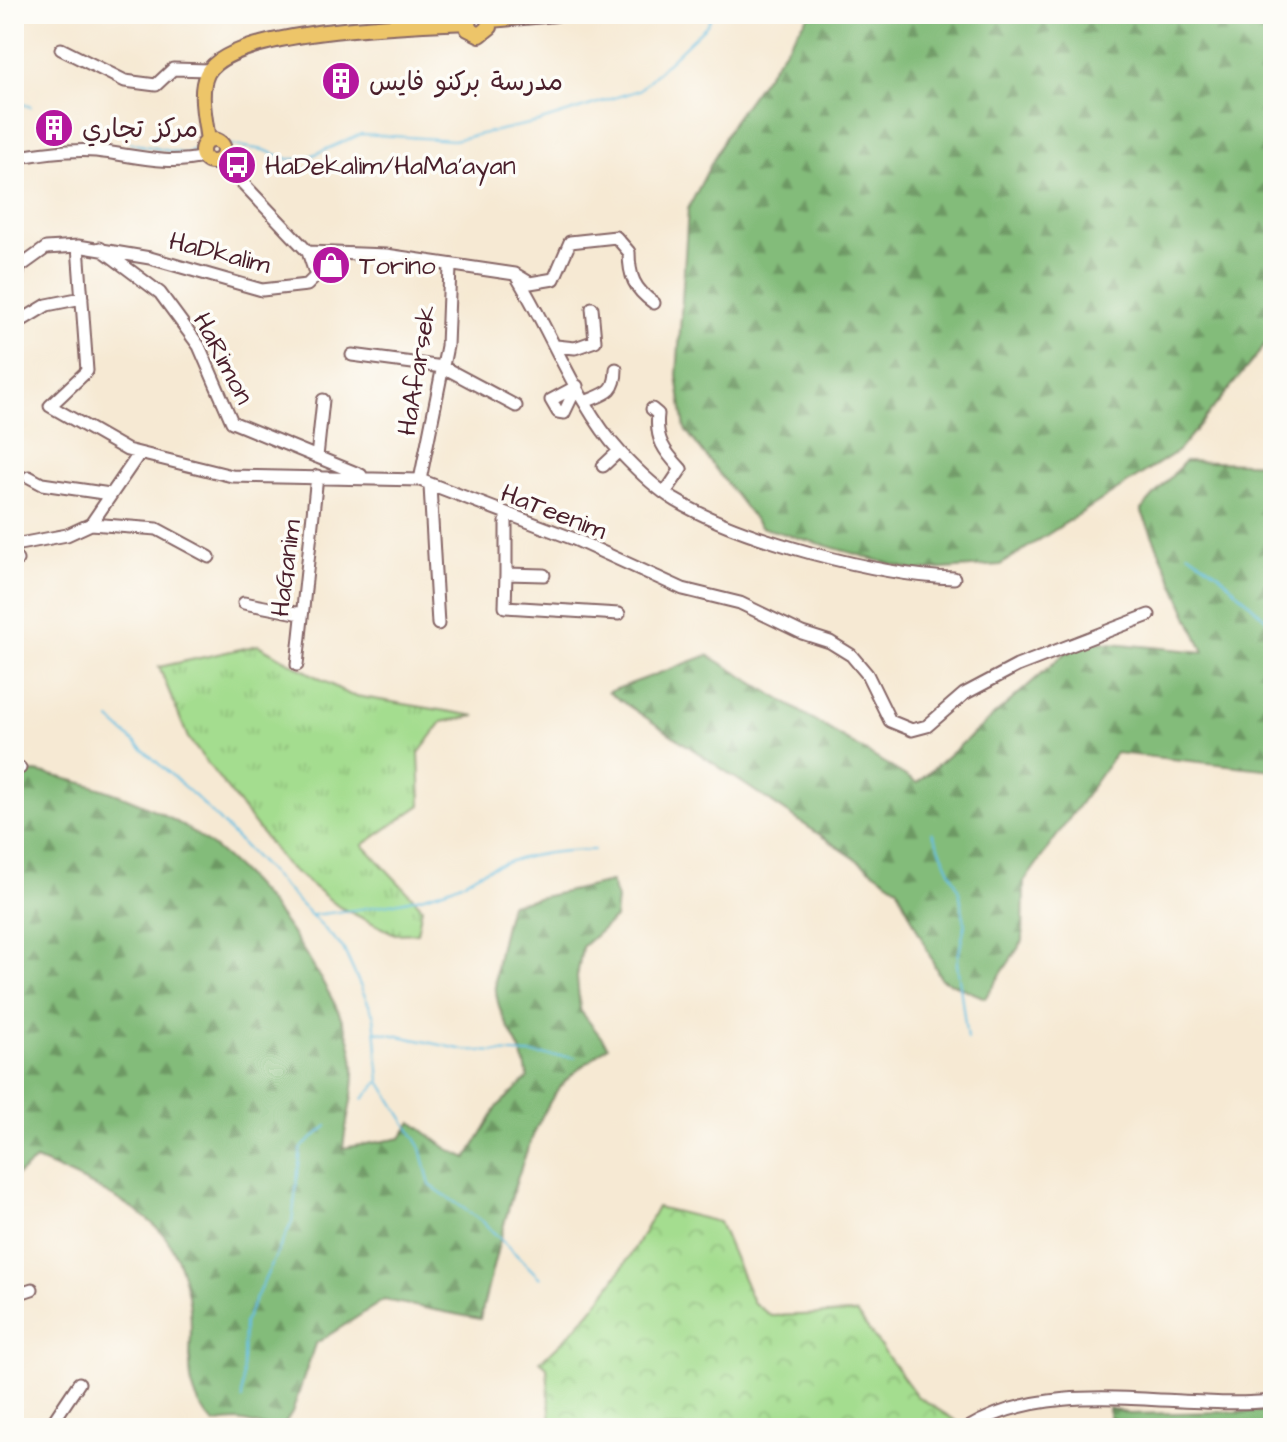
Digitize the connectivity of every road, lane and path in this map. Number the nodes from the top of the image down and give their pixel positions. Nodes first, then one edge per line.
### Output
1 (556, 14) edge
2 (489, 17) edge
3 (468, 18) edge
4 (61, 49) dead end
5 (209, 70) junction
6 (208, 141) junction
7 (203, 157) junction
8 (14, 158) edge
9 (220, 159) junction
10 (78, 246) junction
11 (100, 248) junction
12 (308, 252) junction
13 (450, 267) junction
14 (16, 269) edge
15 (515, 274) junction
16 (14, 297) edge
17 (82, 298) junction
18 (654, 303) dead end
19 (592, 308) dead end
20 (14, 325) edge
21 (556, 346) junction
22 (352, 355) dead end
23 (443, 367) junction
24 (616, 369) dead end
25 (323, 400) dead end
26 (587, 401) junction
27 (516, 406) dead end
28 (652, 409) dead end
29 (619, 451) junction
30 (139, 454) junction
31 (317, 457) junction
32 (603, 466) dead end
33 (317, 476) junction
34 (29, 477) dead end
35 (371, 479) junction
36 (425, 483) junction
37 (665, 493) junction
38 (110, 494) junction
39 (506, 515) junction
40 (91, 524) junction
41 (19, 544) edge
42 (209, 557) dead end
43 (506, 574) junction
44 (544, 575) dead end
45 (954, 578) dead end
46 (244, 603) dead end
47 (301, 614) junction
48 (619, 614) dead end
49 (1149, 615) dead end
50 (438, 624) dead end
51 (297, 665) dead end
52 (32, 1289) dead end
53 (14, 1295) edge
54 (79, 1383) dead end
55 (1273, 1401) edge
56 (49, 1428) edge
57 (968, 1428) edge

1 - 2 main road
2 - 3 main road
3 - 5 main road
4 - 5 street
5 - 6 main road
6 - 7 main road
6 - 9 main road
7 - 8 street
7 - 9 main road
9 - 12 street, HaDkalim
10 - 11 street, HaDkalim
10 - 14 street, HaDkalim
10 - 17 street, HaTeenim
11 - 12 street, HaDkalim
11 - 31 street, HaRimon
12 - 13 street
13 - 15 street
13 - 23 street, HaAfarsek
14 - 16 street
15 - 18 street
15 - 21 street
17 - 20 street
17 - 30 street, HaTeenim
19 - 21 street
21 - 26 street
22 - 23 street
23 - 27 street
23 - 36 street, HaAfarsek
24 - 26 street
25 - 31 street
26 - 29 street
28 - 37 street
29 - 32 street
29 - 37 street
30 - 33 street, HaTeenim
30 - 38 street
31 - 35 street, HaRimon
33 - 35 street, HaTeenim
33 - 47 street, HaGanim
34 - 38 street
35 - 36 street, HaTeenim
36 - 39 street, HaTeenim
36 - 50 street, HaAfarsek
37 - 45 street
38 - 40 street
39 - 43 street
39 - 49 street, HaTeenim
40 - 41 street
40 - 42 street
43 - 44 street
43 - 48 street
46 - 47 street
47 - 51 street, HaGanim
52 - 53 street
54 - 56 street
55 - 57 street

